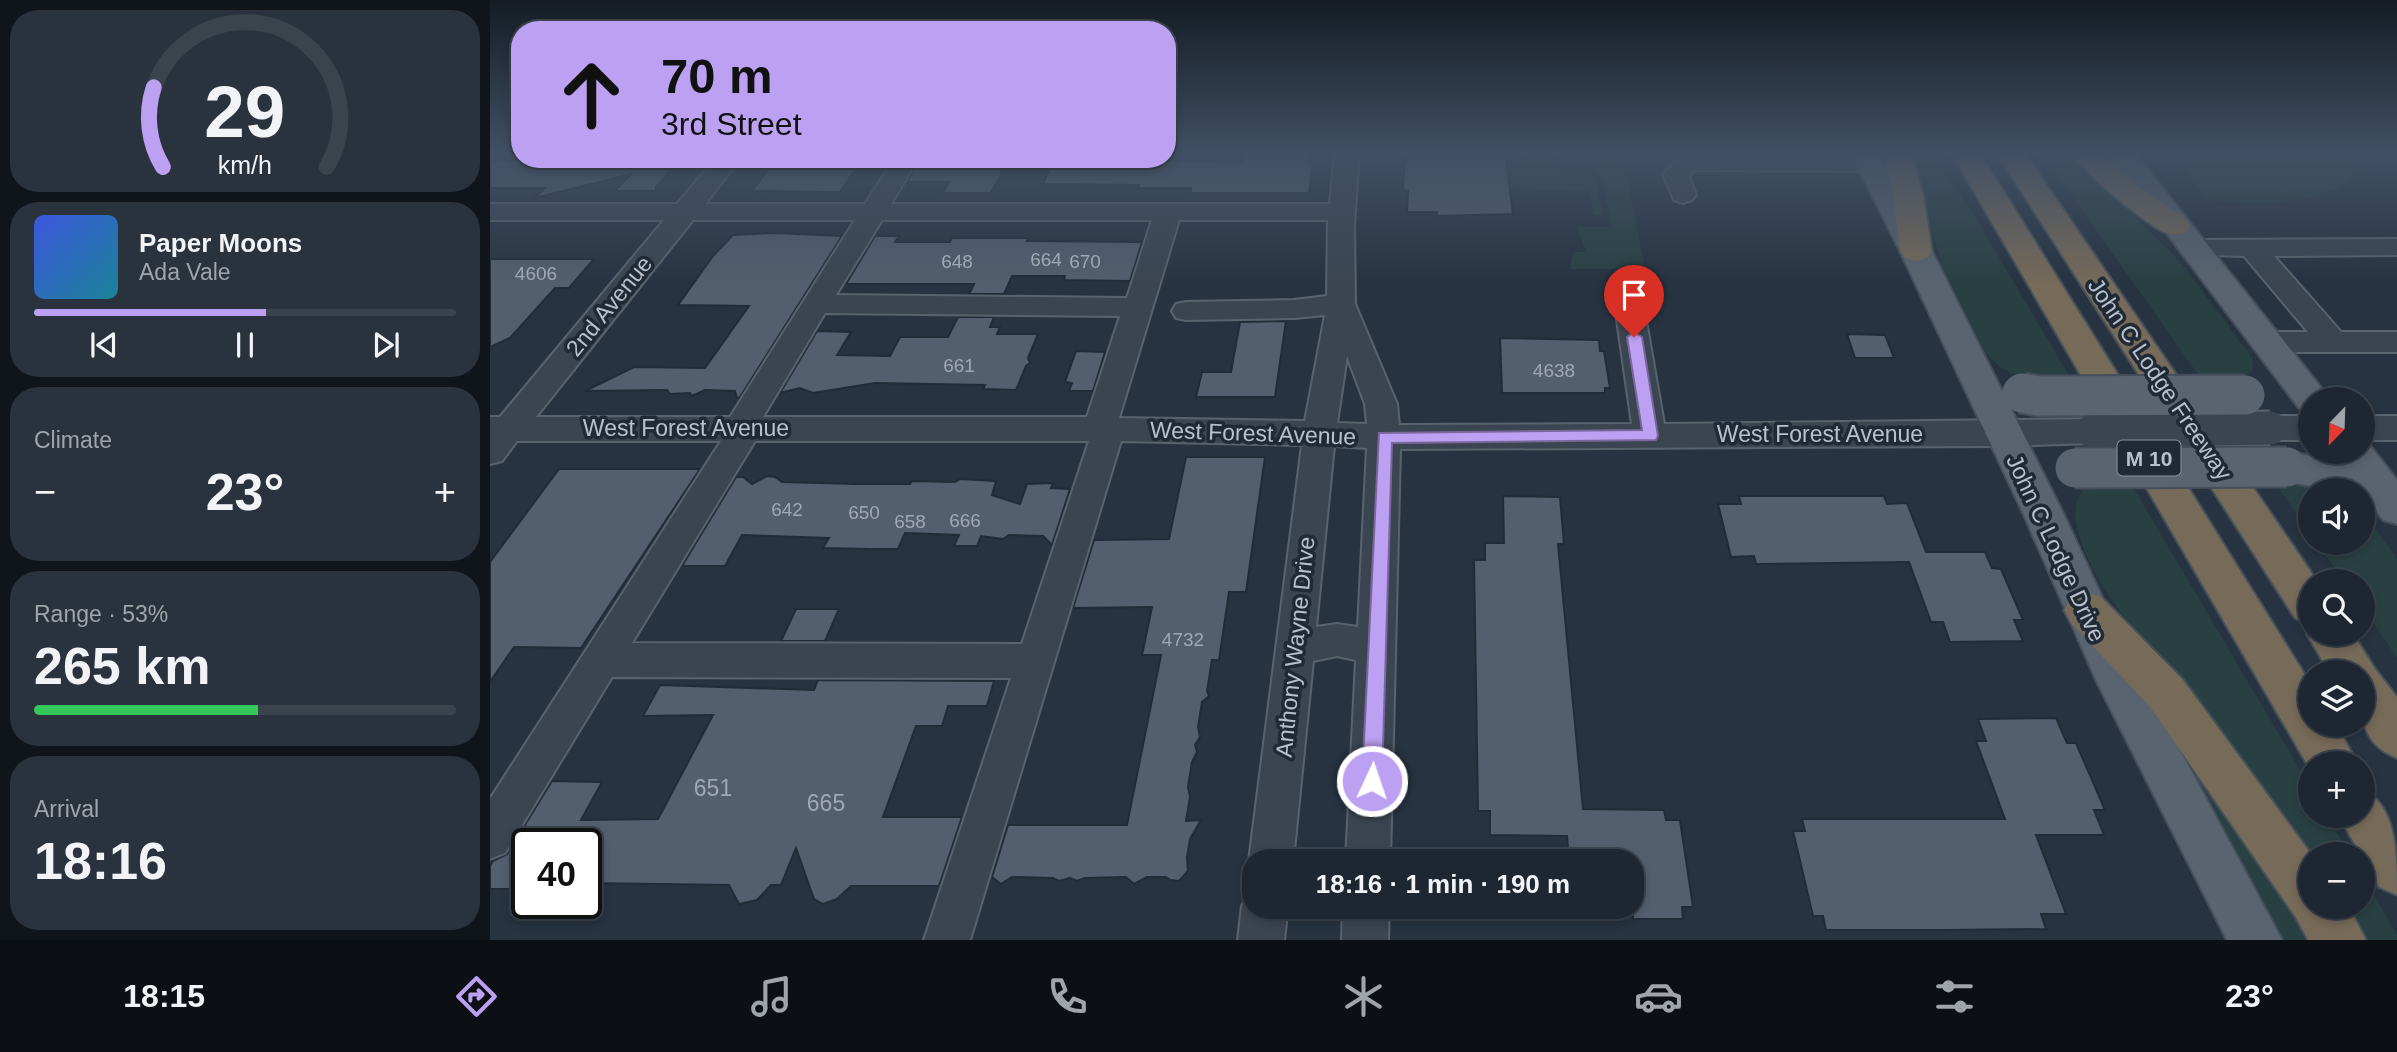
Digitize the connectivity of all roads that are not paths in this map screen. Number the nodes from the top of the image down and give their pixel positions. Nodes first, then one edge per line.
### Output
1 (698, 196) edge
2 (884, 196) edge
3 (1343, 196) edge
4 (1893, 196) edge
5 (1991, 196) edge
6 (2039, 196) edge
7 (2133, 196) edge
8 (2153, 196) edge
9 (490, 212) edge
10 (685, 212) junction
11 (874, 212) junction
12 (1168, 212) junction
13 (1342, 212) junction
14 (2184, 237) junction
15 (2397, 247) edge
16 (2252, 248) junction
17 (1627, 292) dead end
18 (818, 304) junction
19 (1341, 304) junction
20 (1139, 307) junction
21 (1186, 311) dead end
22 (2332, 341) junction
23 (2397, 342) edge
24 (2271, 347) junction
25 (1967, 360) junction
26 (2303, 387) edge
27 (743, 428) junction
28 (2298, 428) edge
29 (2375, 428) edge
30 (2397, 428) edge
31 (1104, 429) junction
32 (1320, 433) junction
33 (2003, 434) junction
34 (496, 436) edge
35 (1650, 436) junction
36 (1384, 437) junction
37 (2363, 464) edge
38 (2331, 478) edge
39 (2375, 508) edge
40 (2397, 509) edge
41 (2044, 515) junction
42 (2397, 529) edge
43 (2298, 587) edge
44 (2086, 610) junction
45 (1296, 647) junction
46 (1377, 648) junction
47 (601, 660) junction
48 (1035, 661) junction
49 (2375, 703) edge
50 (2397, 736) edge
51 (2326, 751) edge
52 (2372, 828) edge
53 (490, 838) edge
54 (1272, 849) edge
55 (1369, 849) edge
56 (2397, 869) edge
57 (2298, 879) edge
58 (1263, 919) edge
59 (1366, 919) edge
60 (2325, 919) edge
61 (947, 940) edge
62 (1261, 940) edge
63 (1365, 940) edge
64 (2255, 940) edge
65 (2339, 940) edge

1 - 10 street, 2nd Avenue
2 - 11 street
3 - 13 street
4 - 25 main road, John C Lodge Drive
5 - 51 highway, John C Lodge Freeway / M 10
6 - 43 highway, John C Lodge Freeway / M 10
7 - 14 highway
8 - 14 main road
9 - 10 street
10 - 11 street
10 - 34 street, 2nd Avenue
11 - 12 street
11 - 18 street
12 - 13 street
12 - 20 street
13 - 19 street
14 - 16 street
14 - 24 main road
15 - 16 street
16 - 22 street
17 - 35 street
18 - 20 street
18 - 27 street
19 - 21 street
19 - 32 street, Anthony Wayne Drive
19 - 36 street
20 - 31 street
22 - 23 street
22 - 24 street
24 - 25 main road, bridge
24 - 26 main road
25 - 33 main road, John C Lodge Drive
27 - 31 street, West Forest Avenue
27 - 34 street, West Forest Avenue
27 - 47 street
28 - 33 street, West Forest Avenue, bridge
29 - 30 street
31 - 32 street, West Forest Avenue
31 - 48 street
32 - 36 street, West Forest Avenue
32 - 45 street, Anthony Wayne Drive
33 - 35 street, West Forest Avenue
33 - 41 main road, John C Lodge Drive
35 - 36 street, West Forest Avenue
36 - 46 street
37 - 40 main road
38 - 41 main road, bridge
39 - 42 main road
41 - 44 main road, John C Lodge Drive
44 - 57 highway
44 - 64 main road, John C Lodge Drive
45 - 46 street
45 - 54 street, Anthony Wayne Drive
46 - 55 street
47 - 48 street
47 - 53 street
48 - 61 street
49 - 50 highway
52 - 56 highway
58 - 62 street
59 - 63 street
60 - 65 highway

